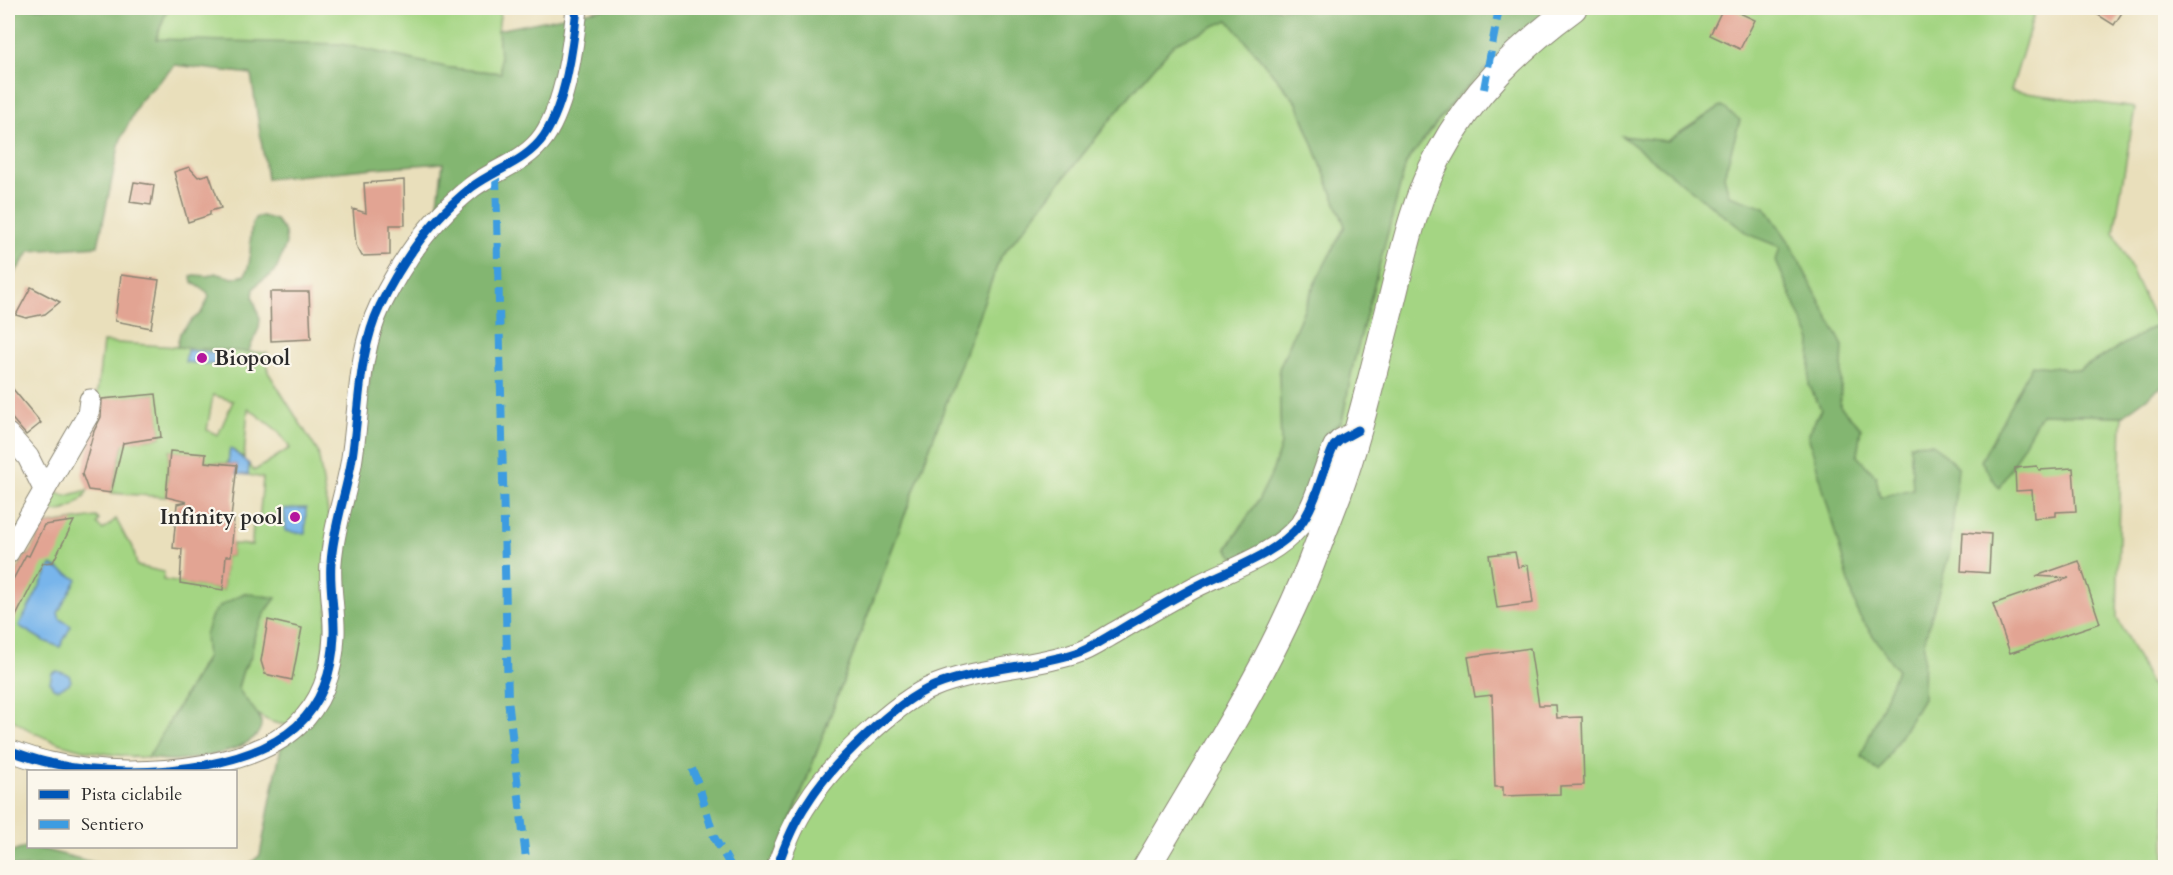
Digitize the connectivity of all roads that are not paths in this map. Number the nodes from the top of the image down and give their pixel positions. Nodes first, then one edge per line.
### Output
1 (577, 8) edge
2 (1573, 8) edge
3 (90, 400) dead end
4 (1358, 430) junction
5 (8, 434) edge
6 (44, 489) junction
7 (8, 553) edge
8 (8, 750) edge
9 (110, 770) edge
10 (143, 770) edge
11 (777, 867) edge
12 (1146, 867) edge

1 - 10 street
2 - 4 main road
3 - 6 street
4 - 11 street
4 - 12 main road
5 - 6 street
6 - 7 street
8 - 9 street

